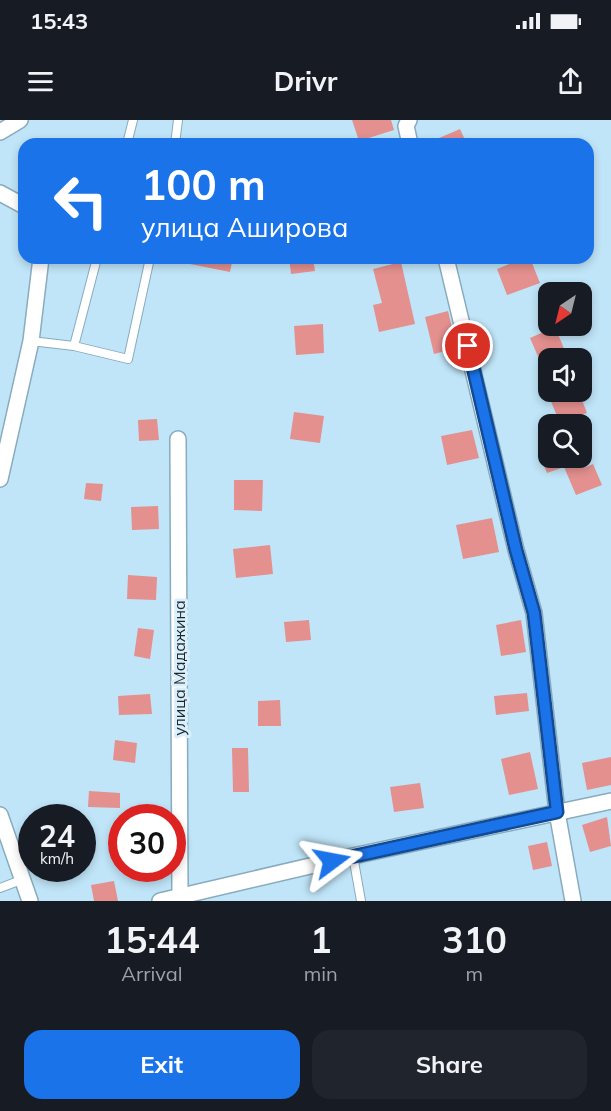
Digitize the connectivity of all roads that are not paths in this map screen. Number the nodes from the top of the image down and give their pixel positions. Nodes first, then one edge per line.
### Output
1 (20, 120) edge
2 (133, 120) edge
3 (178, 120) edge
4 (409, 120) edge
5 (0, 132) edge
6 (128, 138) edge
7 (176, 138) edge
8 (409, 138) edge
9 (0, 194) edge
10 (18, 203) edge
11 (39, 264) edge
12 (95, 264) edge
13 (149, 264) edge
14 (447, 264) edge
15 (31, 341) junction
16 (74, 345) junction
17 (178, 439) dead end
18 (0, 479) edge
19 (611, 801) edge
20 (557, 812) junction
21 (0, 815) edge
22 (353, 856) junction
23 (18, 871) edge
24 (18, 881) edge
25 (22, 882) edge
26 (0, 888) edge
27 (180, 896) junction
28 (30, 901) edge
29 (160, 901) edge
30 (361, 901) edge
31 (573, 901) edge

1 - 5 street
2 - 6 lane
3 - 7 lane
4 - 8 street
9 - 10 street
11 - 15 street
12 - 16 lane
13 - 16 lane
14 - 20 street
15 - 16 lane
15 - 18 street
17 - 27 street, улица Мадажина
19 - 20 street
20 - 22 street
20 - 31 street
21 - 23 street
22 - 27 street
22 - 30 lane
24 - 26 lane
25 - 28 street
27 - 29 street

